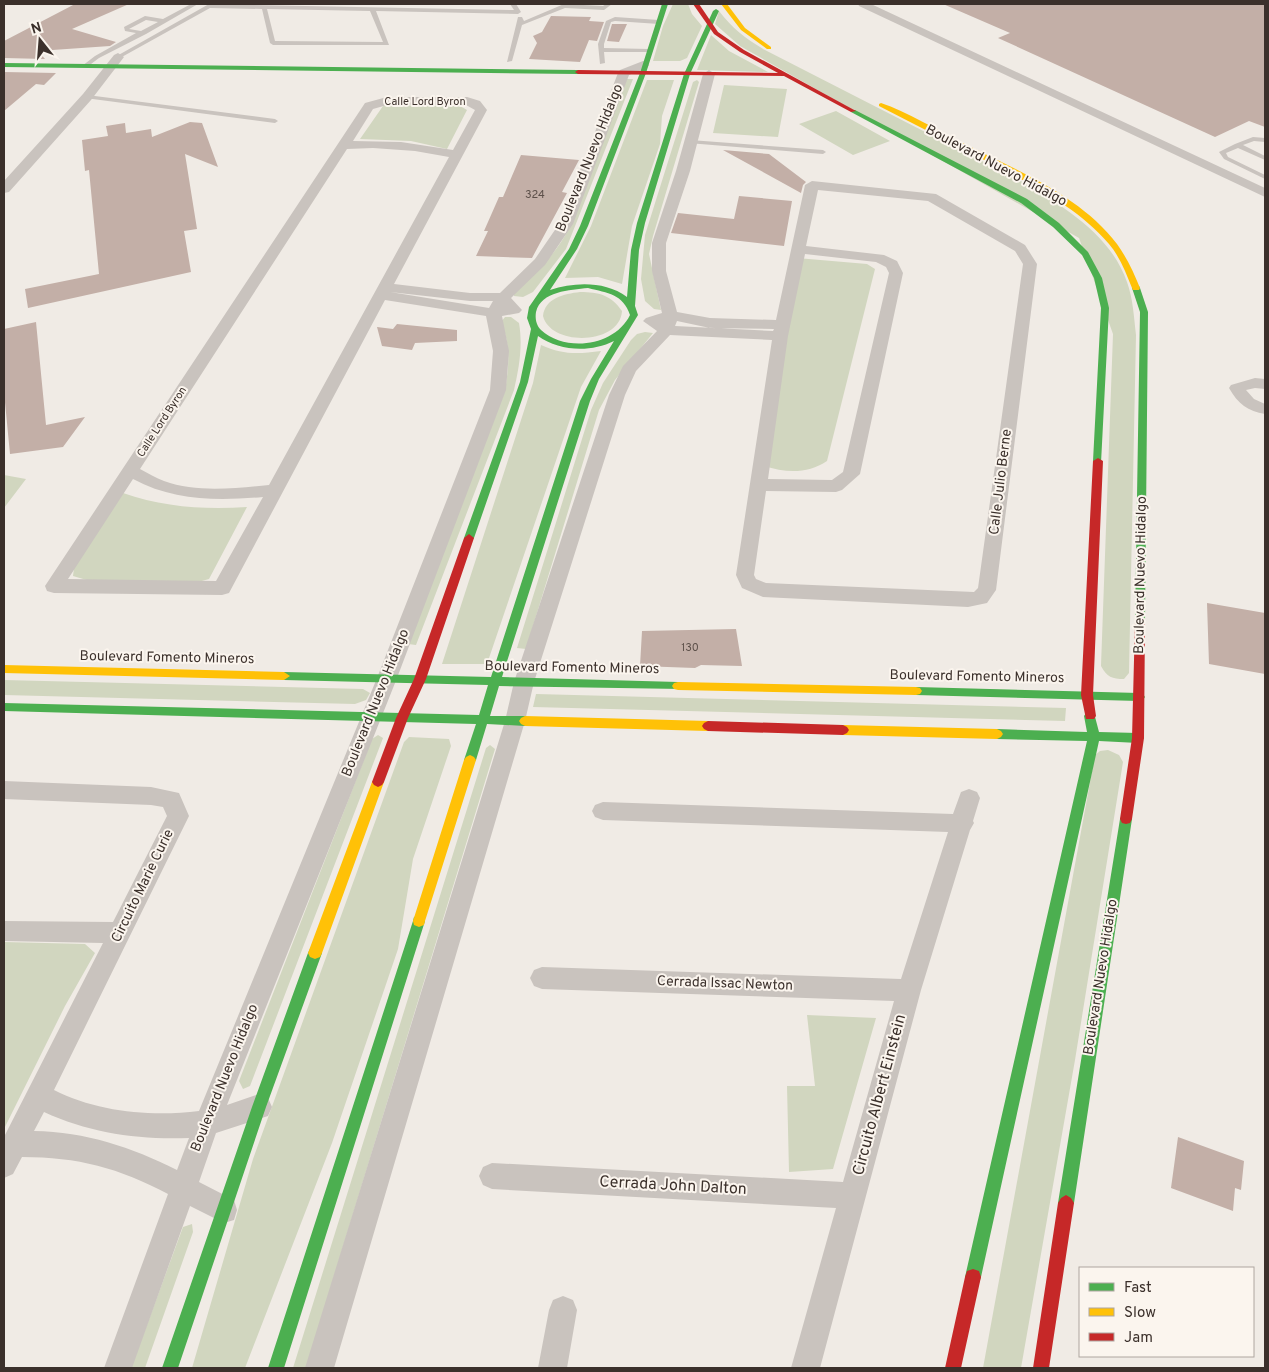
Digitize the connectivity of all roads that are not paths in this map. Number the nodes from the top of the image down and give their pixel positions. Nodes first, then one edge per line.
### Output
1 (194, 4) edge
2 (513, 4) edge
3 (609, 4) edge
4 (665, 4) edge
5 (696, 4) edge
6 (720, 4) edge
7 (724, 4) edge
8 (863, 4) edge
9 (209, 6) junction
10 (264, 7) junction
11 (372, 9) junction
12 (518, 12) junction
13 (163, 21) junction
14 (659, 22) junction
15 (178, 24) junction
16 (520, 24) junction
17 (709, 25) junction
18 (142, 33) junction
19 (157, 35) junction
20 (602, 50) junction
21 (779, 53) dead end
22 (4, 56) edge
23 (74, 57) junction
24 (97, 57) junction
25 (114, 57) junction
26 (509, 61) junction
27 (602, 63) junction
28 (645, 63) junction
29 (4, 64) edge
30 (85, 66) junction
31 (689, 70) junction
32 (624, 73) junction
33 (709, 74) junction
34 (784, 75) junction
35 (87, 97) junction
36 (868, 98) dead end
37 (275, 121) dead end
38 (1265, 140) edge
39 (690, 142) junction
40 (344, 145) junction
41 (1237, 145) junction
42 (822, 152) dead end
43 (457, 155) junction
44 (1265, 158) edge
45 (1265, 177) edge
46 (4, 189) edge
47 (1265, 193) edge
48 (798, 250) junction
49 (382, 291) junction
50 (501, 298) junction
51 (467, 302) junction
52 (535, 306) junction
53 (514, 310) junction
54 (493, 313) junction
55 (632, 313) junction
56 (668, 322) junction
57 (535, 329) junction
58 (781, 331) junction
59 (623, 333) junction
60 (1260, 384) edge
61 (1265, 409) edge
62 (130, 471) junction
63 (758, 485) junction
64 (275, 490) junction
65 (4, 669) edge
66 (387, 678) junction
67 (420, 679) junction
68 (494, 681) junction
69 (524, 682) junction
70 (1087, 695) junction
71 (1139, 697) junction
72 (4, 707) edge
73 (371, 717) junction
74 (402, 718) junction
75 (483, 720) junction
76 (515, 721) junction
77 (1094, 738) junction
78 (1138, 738) junction
79 (4, 790) edge
80 (969, 798) dead end
81 (603, 811) dead end
82 (962, 823) junction
83 (4, 931) edge
84 (121, 933) junction
85 (542, 978) dead end
86 (908, 990) junction
87 (39, 1096) junction
88 (259, 1107) junction
89 (207, 1123) junction
90 (9, 1154) edge
91 (492, 1176) dead end
92 (183, 1187) junction
93 (853, 1196) junction
94 (224, 1210) junction
95 (563, 1310) dead end
96 (118, 1368) edge
97 (170, 1368) edge
98 (276, 1368) edge
99 (319, 1368) edge
100 (552, 1368) edge
101 (806, 1368) edge
102 (953, 1368) edge
103 (1041, 1368) edge

1 - 9 lane
1 - 13 lane
2 - 12 lane
3 - 16 lane
4 - 14 street, Boulevard Nuevo Hidalgo
5 - 17 street, Boulevard Nuevo Hidalgo
6 - 17 street
7 - 21 street
8 - 47 street
9 - 10 lane
9 - 15 lane
10 - 11 lane
10 - 11 lane
11 - 12 lane
12 - 16 lane
13 - 15 lane
13 - 18 lane
13 - 18 lane
14 - 20 lane
14 - 28 street, Boulevard Nuevo Hidalgo
15 - 19 lane
16 - 26 lane
17 - 31 street
17 - 34 street, Boulevard Nuevo Hidalgo
18 - 19 lane
18 - 25 lane
19 - 25 lane
20 - 27 lane
20 - 28 lane
22 - 23 street
23 - 24 street
23 - 25 street
24 - 25 street
24 - 30 lane
25 - 26 street
25 - 30 street
25 - 32 street
25 - 35 street
26 - 27 street
27 - 28 street
28 - 31 street
28 - 32 street, Boulevard Nuevo Hidalgo
28 - 52 street, Boulevard Nuevo Hidalgo
29 - 30 street
31 - 33 street
31 - 55 street
32 - 50 street, Boulevard Nuevo Hidalgo
33 - 34 street
33 - 39 street
34 - 70 street, Boulevard Nuevo Hidalgo
35 - 37 lane
35 - 46 street
36 - 71 street, Boulevard Nuevo Hidalgo
38 - 41 lane
39 - 42 lane
39 - 56 street
40 - 43 street
40 - 43 street, Calle Lord Byron
40 - 62 street, Calle Lord Byron
41 - 44 lane
41 - 45 lane
43 - 49 street, Calle Lord Byron
48 - 58 street, Calle Julio Berne
48 - 63 street
48 - 63 street, Calle Julio Berne
49 - 51 street
49 - 64 street, Calle Lord Byron
50 - 51 street
50 - 53 street
50 - 54 street, Boulevard Nuevo Hidalgo
51 - 54 street
52 - 53 street
52 - 55 street
52 - 57 street
53 - 54 street
54 - 66 street, Boulevard Nuevo Hidalgo
55 - 56 street
55 - 59 street
56 - 58 street
56 - 69 street
57 - 59 street
57 - 67 street
58 - 63 street, Calle Julio Berne
59 - 68 street
60 - 61 street
62 - 64 street
62 - 64 street, Calle Lord Byron
65 - 66 street, Boulevard Fomento Mineros
66 - 67 street, Boulevard Fomento Mineros
66 - 73 street, Boulevard Nuevo Hidalgo
67 - 68 street, Boulevard Fomento Mineros
67 - 74 street
68 - 69 street, Boulevard Fomento Mineros
68 - 75 street
69 - 70 street, Boulevard Fomento Mineros
69 - 76 street
70 - 71 street, Boulevard Fomento Mineros
70 - 77 street, Boulevard Nuevo Hidalgo
71 - 78 street, Boulevard Nuevo Hidalgo
72 - 73 street
73 - 74 street
73 - 89 street, Boulevard Nuevo Hidalgo
74 - 75 street
74 - 88 street
75 - 76 street
75 - 98 street
76 - 77 street
76 - 99 street
77 - 78 street
77 - 102 street, Boulevard Nuevo Hidalgo
78 - 103 street, Boulevard Nuevo Hidalgo
79 - 84 street, Circuito Marie Curie
80 - 82 street, Circuito Albert Einstein
81 - 82 street
82 - 86 street, Circuito Albert Einstein
83 - 84 street
84 - 87 street, Circuito Marie Curie
85 - 86 street, Cerrada Issac Newton
86 - 93 street, Circuito Albert Einstein
87 - 89 street
87 - 90 street, Circuito Marie Curie
88 - 89 street
88 - 94 street
89 - 92 street, Boulevard Nuevo Hidalgo
90 - 92 street, Circuito Marie Curie
91 - 93 street, Cerrada John Dalton
92 - 94 street, Circuito Marie Curie
92 - 96 street, Boulevard Nuevo Hidalgo
93 - 101 street, Circuito Albert Einstein
94 - 97 street
95 - 100 street

